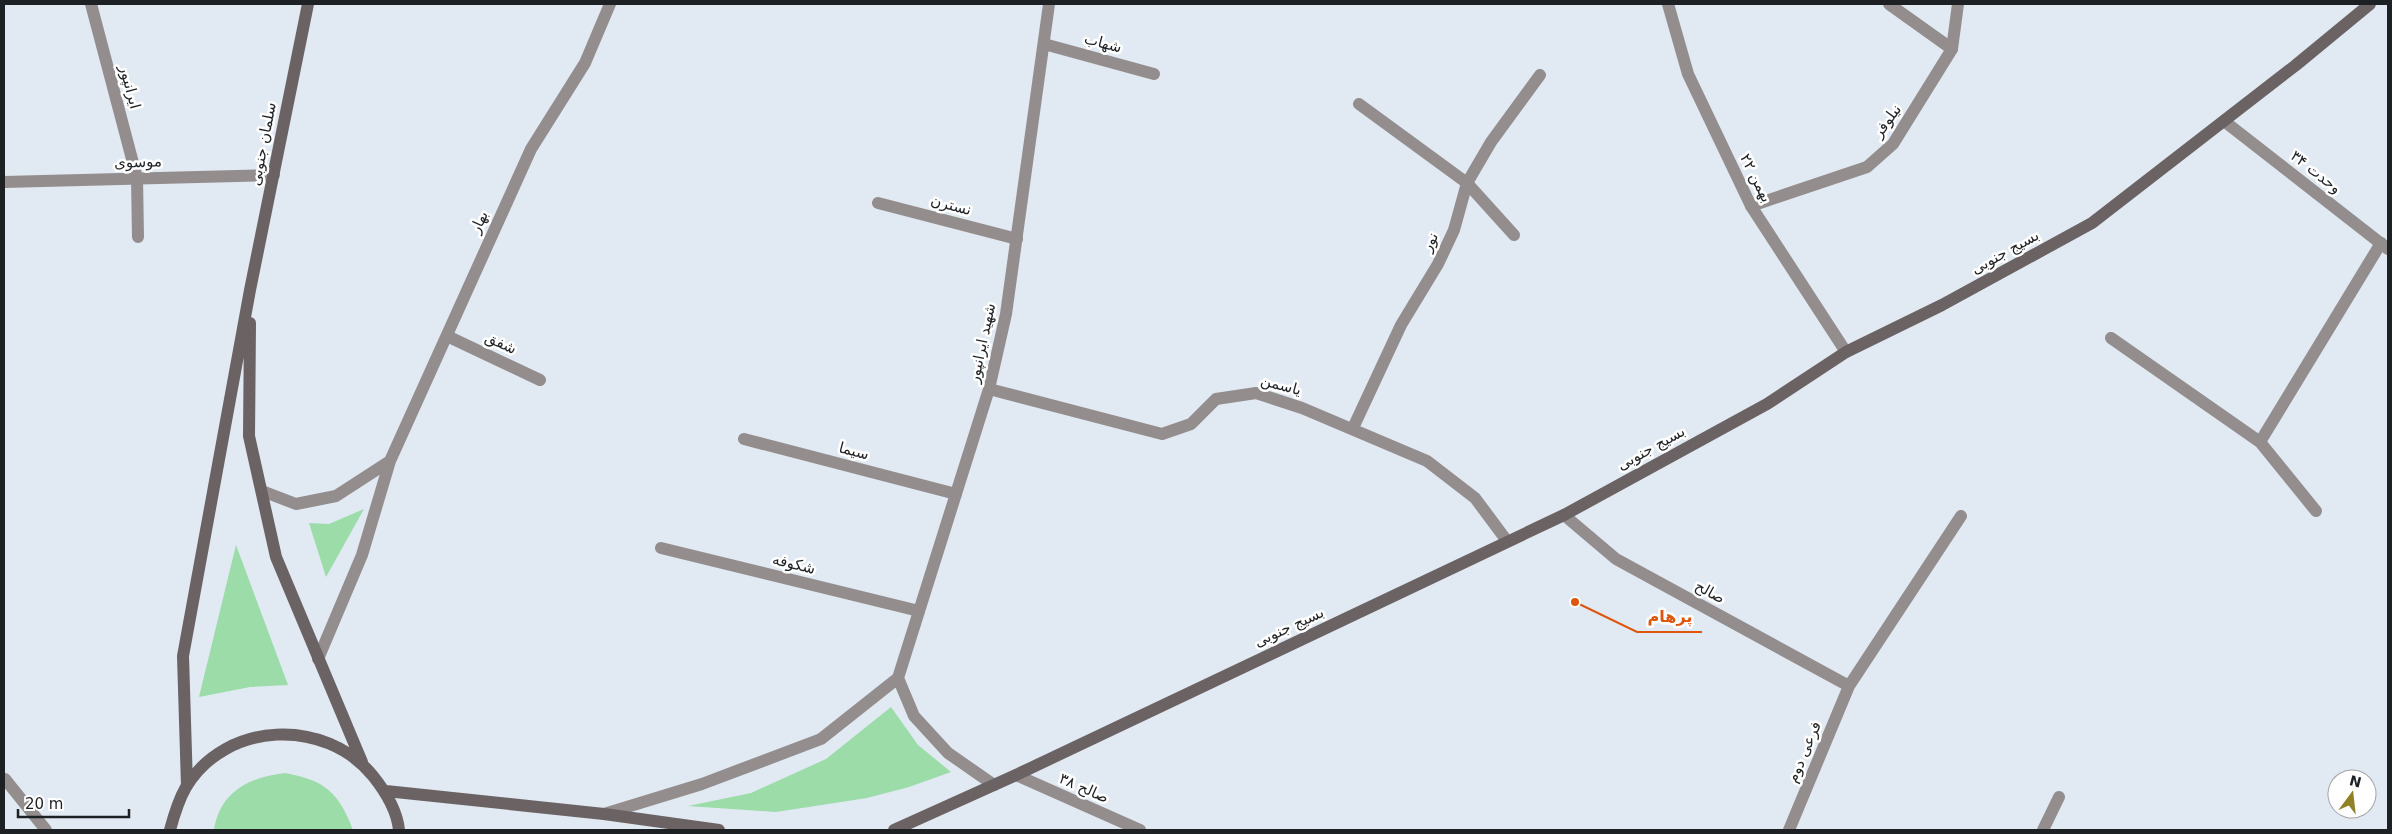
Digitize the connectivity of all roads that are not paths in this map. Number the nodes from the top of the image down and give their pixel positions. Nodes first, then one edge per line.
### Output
1 (91, 4) edge
2 (308, 4) edge
3 (610, 4) edge
4 (1049, 4) edge
5 (1668, 4) edge
6 (1889, 4) edge
7 (1958, 4) edge
8 (2370, 4) edge
9 (1044, 44) junction
10 (1952, 49) junction
11 (1154, 74) dead end
12 (1540, 75) dead end
13 (1360, 104) dead end
14 (2224, 121) junction
15 (274, 174) junction
16 (137, 178) junction
17 (4, 182) edge
18 (1467, 183) junction
19 (878, 203) dead end
20 (1750, 206) junction
21 (1514, 235) dead end
22 (138, 237) dead end
23 (1017, 239) junction
24 (2385, 246) edge
25 (250, 290) junction
26 (447, 336) junction
27 (2111, 338) dead end
28 (1846, 352) junction
29 (540, 380) dead end
30 (989, 388) junction
31 (1353, 428) junction
32 (744, 439) dead end
33 (2260, 442) junction
34 (390, 461) junction
35 (262, 491) junction
36 (956, 494) junction
37 (2316, 511) dead end
38 (1564, 515) junction
39 (1961, 516) dead end
40 (1507, 541) junction
41 (661, 548) dead end
42 (919, 611) junction
43 (318, 659) junction
44 (898, 678) junction
45 (1849, 686) junction
46 (362, 762) junction
47 (1016, 775) junction
48 (5, 778) dead end
49 (994, 785) junction
50 (187, 786) junction
51 (386, 791) junction
52 (2059, 796) dead end
53 (604, 814) junction
54 (46, 830) edge
55 (170, 830) edge
56 (399, 830) edge
57 (719, 830) edge
58 (894, 830) edge
59 (1140, 830) edge
60 (1789, 830) edge
61 (2043, 830) edge

1 - 16 street, ایرانپور
2 - 15 main road, سلمان جنوبی
3 - 26 street, بهار
4 - 9 street, شهید ایرانپور
5 - 20 street, ۲۲ بهمن
6 - 10 street
7 - 10 street, نیلوفر
8 - 14 main road, بسیج جنوبی
9 - 11 street, شهاب
9 - 23 street, شهید ایرانپور
10 - 20 street, نیلوفر
12 - 18 street, نور
13 - 18 street
14 - 24 street, وحدت ۳۴
14 - 28 main road, بسیج جنوبی
15 - 16 street, موسوی
15 - 25 main road, سلمان جنوبی
16 - 17 street, موسوی
16 - 22 street, ایرانپور
18 - 21 street
18 - 31 street, نور
19 - 23 street, نسترن
20 - 28 street, ۲۲ بهمن
23 - 30 street, شهید ایرانپور
24 - 33 street
25 - 35 main road
25 - 50 main road
26 - 29 street, شفق
26 - 34 street, بهار
27 - 33 street
28 - 38 main road, بسیج جنوبی
30 - 31 street, یاسمن
30 - 36 street, شهید ایرانپور
31 - 40 street, یاسمن
32 - 36 street, سیما
33 - 37 street
34 - 35 street
34 - 43 street, بهار
35 - 43 main road
36 - 42 street, شهید ایرانپور
38 - 40 main road, بسیج جنوبی
38 - 45 street, صالح
39 - 45 street, فرعی دوم
40 - 47 main road, بسیج جنوبی
41 - 42 street, شکوفه
42 - 44 street, شهید ایرانپور
43 - 46 main road
44 - 49 street
44 - 53 street
45 - 60 street, فرعی دوم
46 - 50 main road
46 - 51 main road
47 - 49 main road, بسیج جنوبی
47 - 59 street, صالح ۳۸
48 - 54 street
49 - 58 main road, بسیج جنوبی
50 - 55 main road
51 - 53 main road
51 - 56 main road
52 - 61 street
53 - 57 main road

